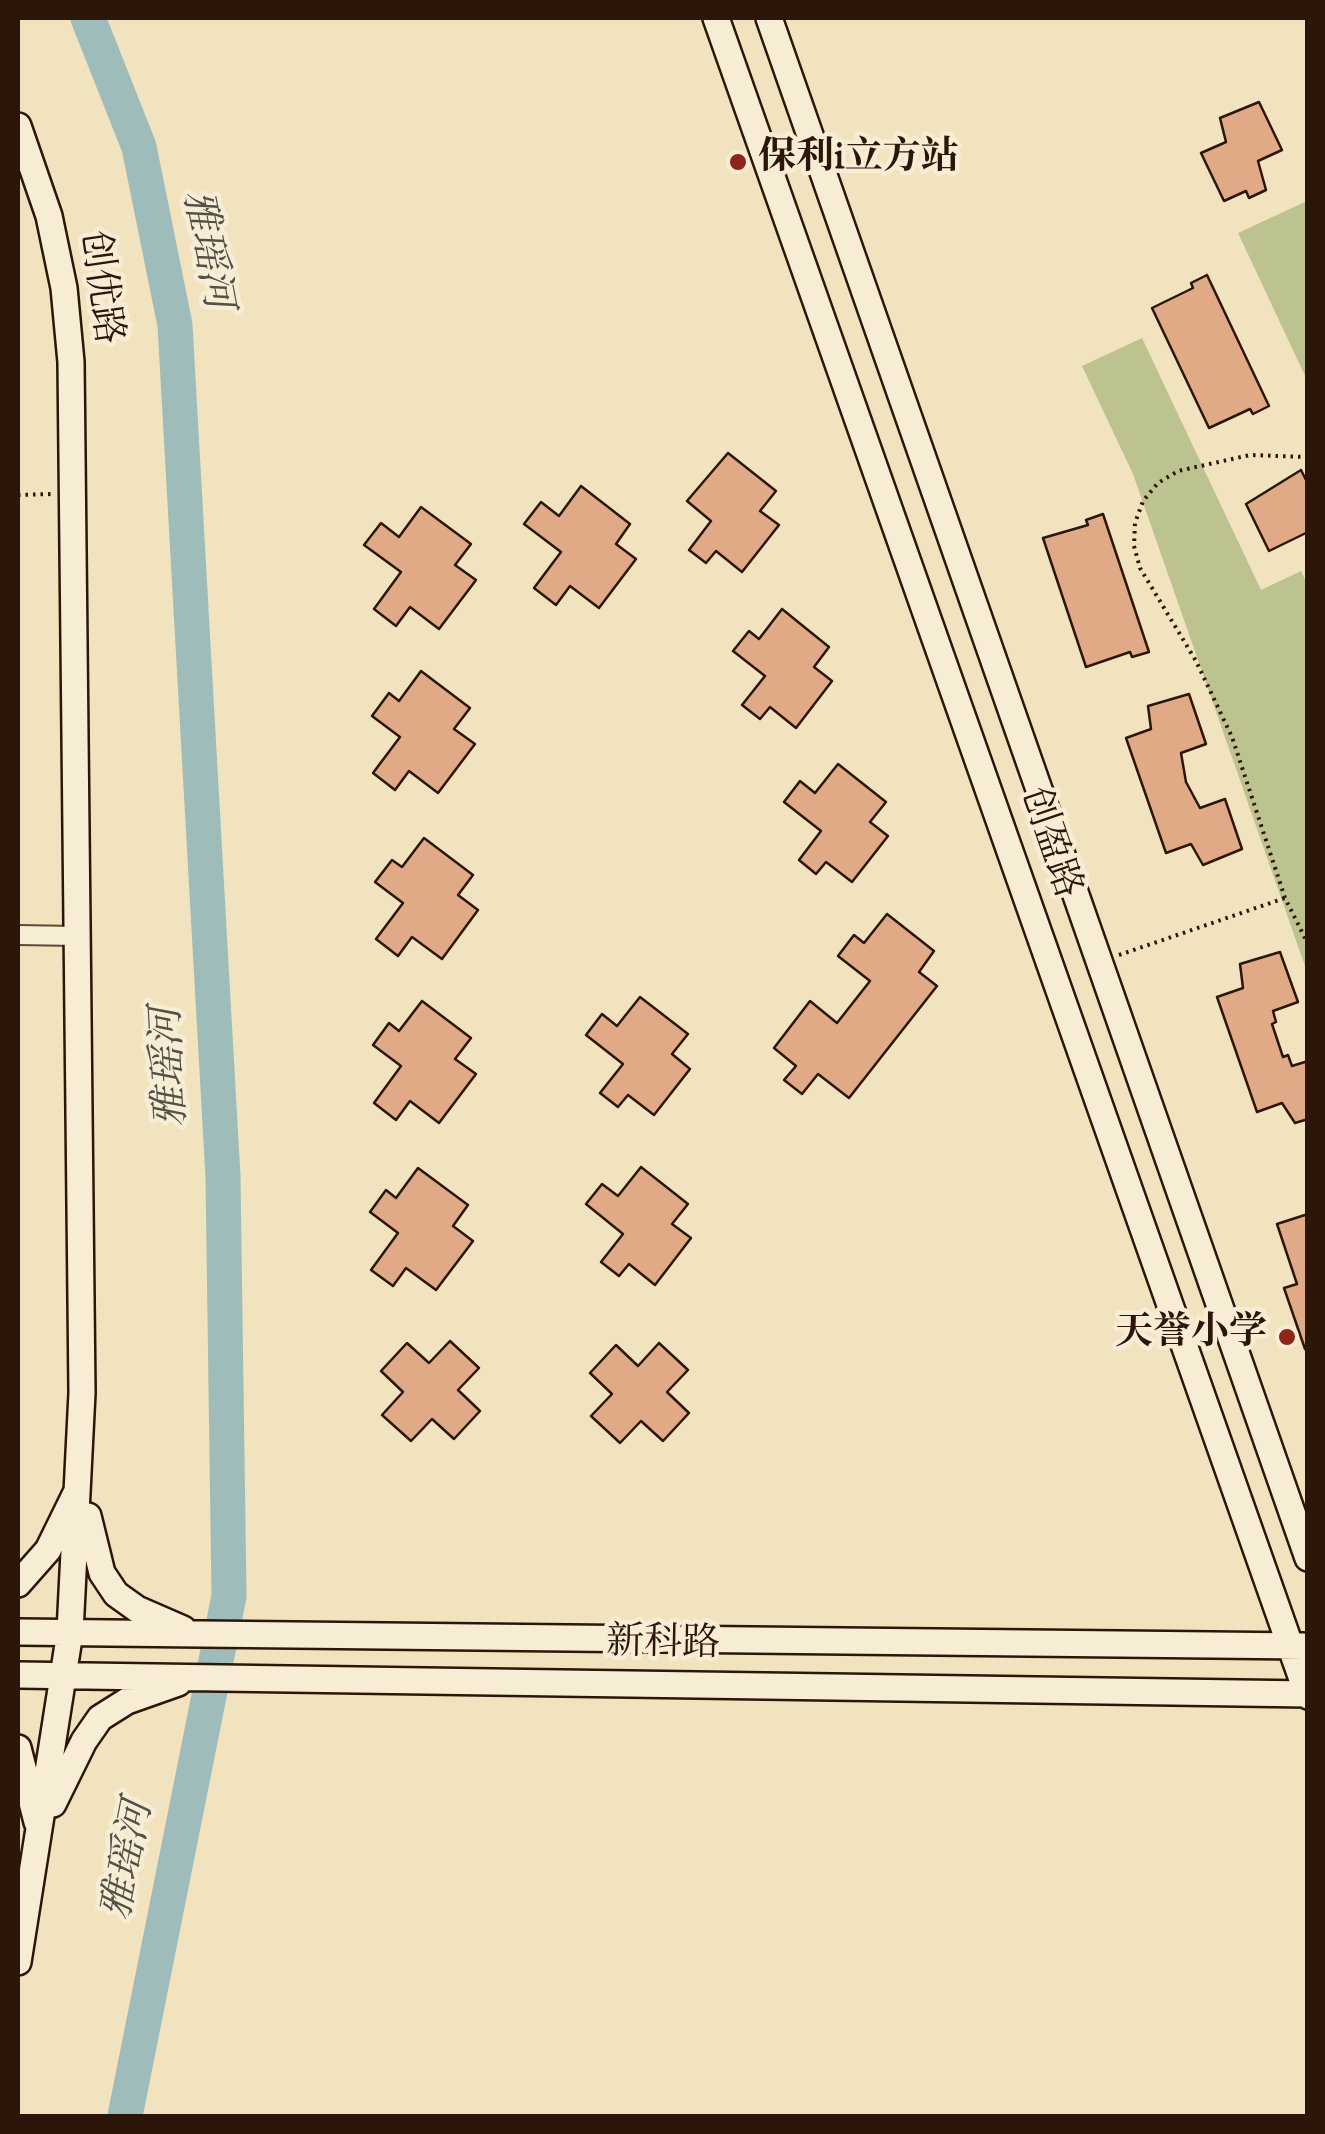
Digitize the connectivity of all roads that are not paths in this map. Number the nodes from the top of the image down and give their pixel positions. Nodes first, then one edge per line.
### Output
1 (716, 18) edge
2 (769, 18) edge
3 (18, 126) edge
4 (18, 935) edge
5 (77, 936) junction
6 (81, 1484) junction
7 (1308, 1558) edge
8 (18, 1584) edge
9 (18, 1632) edge
10 (70, 1632) junction
11 (192, 1634) junction
12 (1299, 1646) edge
13 (18, 1675) edge
14 (65, 1676) junction
15 (192, 1678) junction
16 (1307, 1695) edge
17 (18, 1748) edge
18 (40, 1831) junction
19 (18, 1962) edge

1 - 12 street, 创盈路
2 - 7 street, 创盈路
3 - 5 street, 创优路
4 - 5 street
5 - 6 street, 创优路
6 - 8 street
6 - 10 street, 创优路
6 - 11 street
9 - 10 street, 新科路
10 - 11 street, 新科路
10 - 14 street, 创优路
11 - 12 street, 新科路
12 - 16 street, 创盈路
13 - 14 street, 新科路
14 - 15 street, 新科路
14 - 18 street, 创优路
15 - 16 street, 新科路
15 - 18 street
17 - 18 street
18 - 19 street, 创优路

